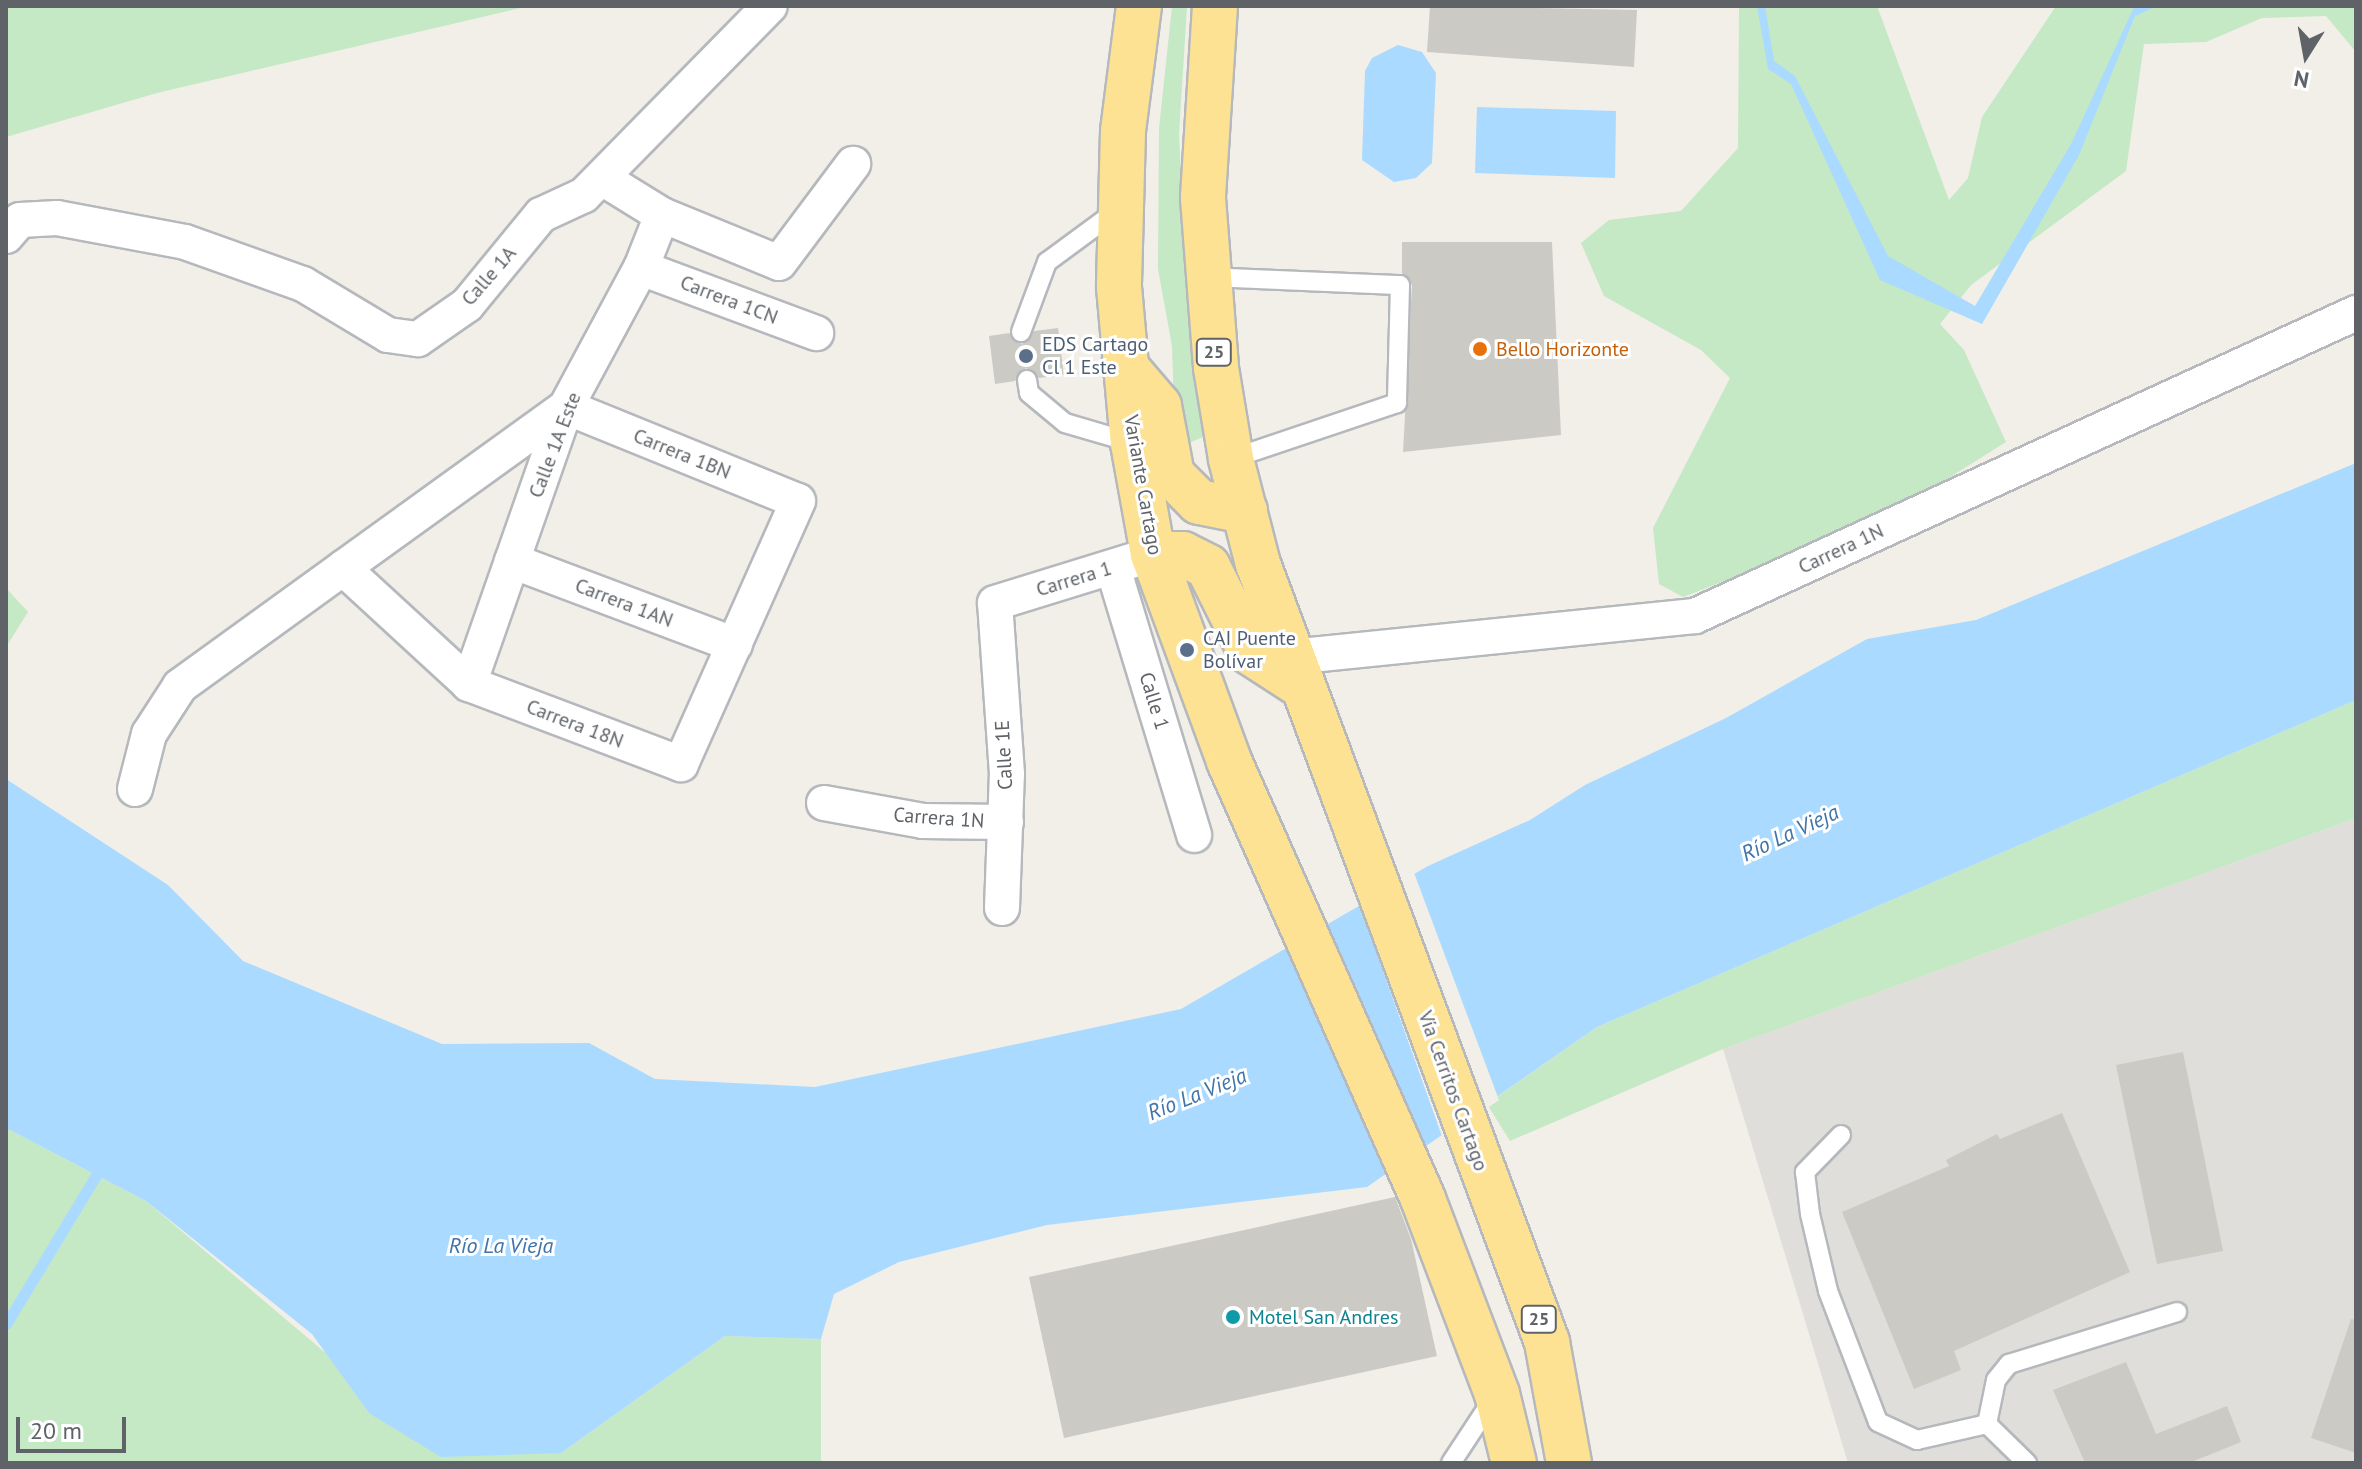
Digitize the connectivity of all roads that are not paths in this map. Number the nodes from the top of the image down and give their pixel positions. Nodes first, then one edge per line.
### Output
1 (770, 6) edge
2 (1139, 6) edge
3 (1215, 6) edge
4 (853, 164) dead end
5 (602, 178) junction
6 (1119, 209) junction
7 (662, 215) junction
8 (6, 236) edge
9 (641, 268) junction
10 (1206, 277) junction
11 (2356, 313) edge
12 (1021, 332) dead end
13 (816, 333) dead end
14 (1124, 365) junction
15 (1027, 380) dead end
16 (566, 407) junction
17 (1133, 443) junction
18 (1231, 459) junction
19 (1245, 511) junction
20 (512, 561) junction
21 (1133, 561) junction
22 (343, 568) junction
23 (995, 603) joint
24 (735, 645) junction
25 (469, 684) junction
26 (1303, 689) junction
27 (135, 789) dead end
28 (824, 803) dead end
29 (1006, 822) junction
30 (1194, 835) dead end
31 (1002, 908) dead end
32 (1841, 1135) dead end
33 (2177, 1312) dead end
34 (1497, 1394) junction
35 (1987, 1424) junction
36 (1451, 1463) edge
37 (1514, 1463) edge
38 (1569, 1463) edge
39 (2027, 1463) edge

1 - 5 street, Calle 1A
2 - 6 highway, Variante Cartago
3 - 10 highway, 25
4 - 7 street
5 - 7 street
5 - 8 street, Calle 1A
6 - 12 lane
6 - 14 highway, Variante Cartago
7 - 9 street, Calle 1A Este
9 - 13 street, Carrera 1CN
9 - 16 street, Calle 1A Este
10 - 18 highway, 25
10 - 18 lane
11 - 26 street, Carrera 1N
14 - 17 highway, Variante Cartago
14 - 19 highway
15 - 17 lane
16 - 20 street, Calle 1A Este
16 - 22 street
16 - 24 street, Carrera 1BN
17 - 21 highway, Variante Cartago
18 - 19 highway, 25
19 - 26 highway, 25
20 - 24 street, Carrera 1AN
20 - 25 street, Calle 1A Este
21 - 23 street, Carrera 1
21 - 26 highway
21 - 30 street, Calle 1
21 - 34 highway, Variante Cartago
22 - 25 street
22 - 27 street
23 - 29 street, Calle 1E
24 - 25 street, Carrera 18N
26 - 38 highway, Vía Cerritos Cartago / 25
28 - 29 street, Carrera 1N
29 - 31 street, Calle 1E
32 - 35 lane
33 - 35 lane
34 - 36 lane
34 - 37 highway
35 - 39 lane

